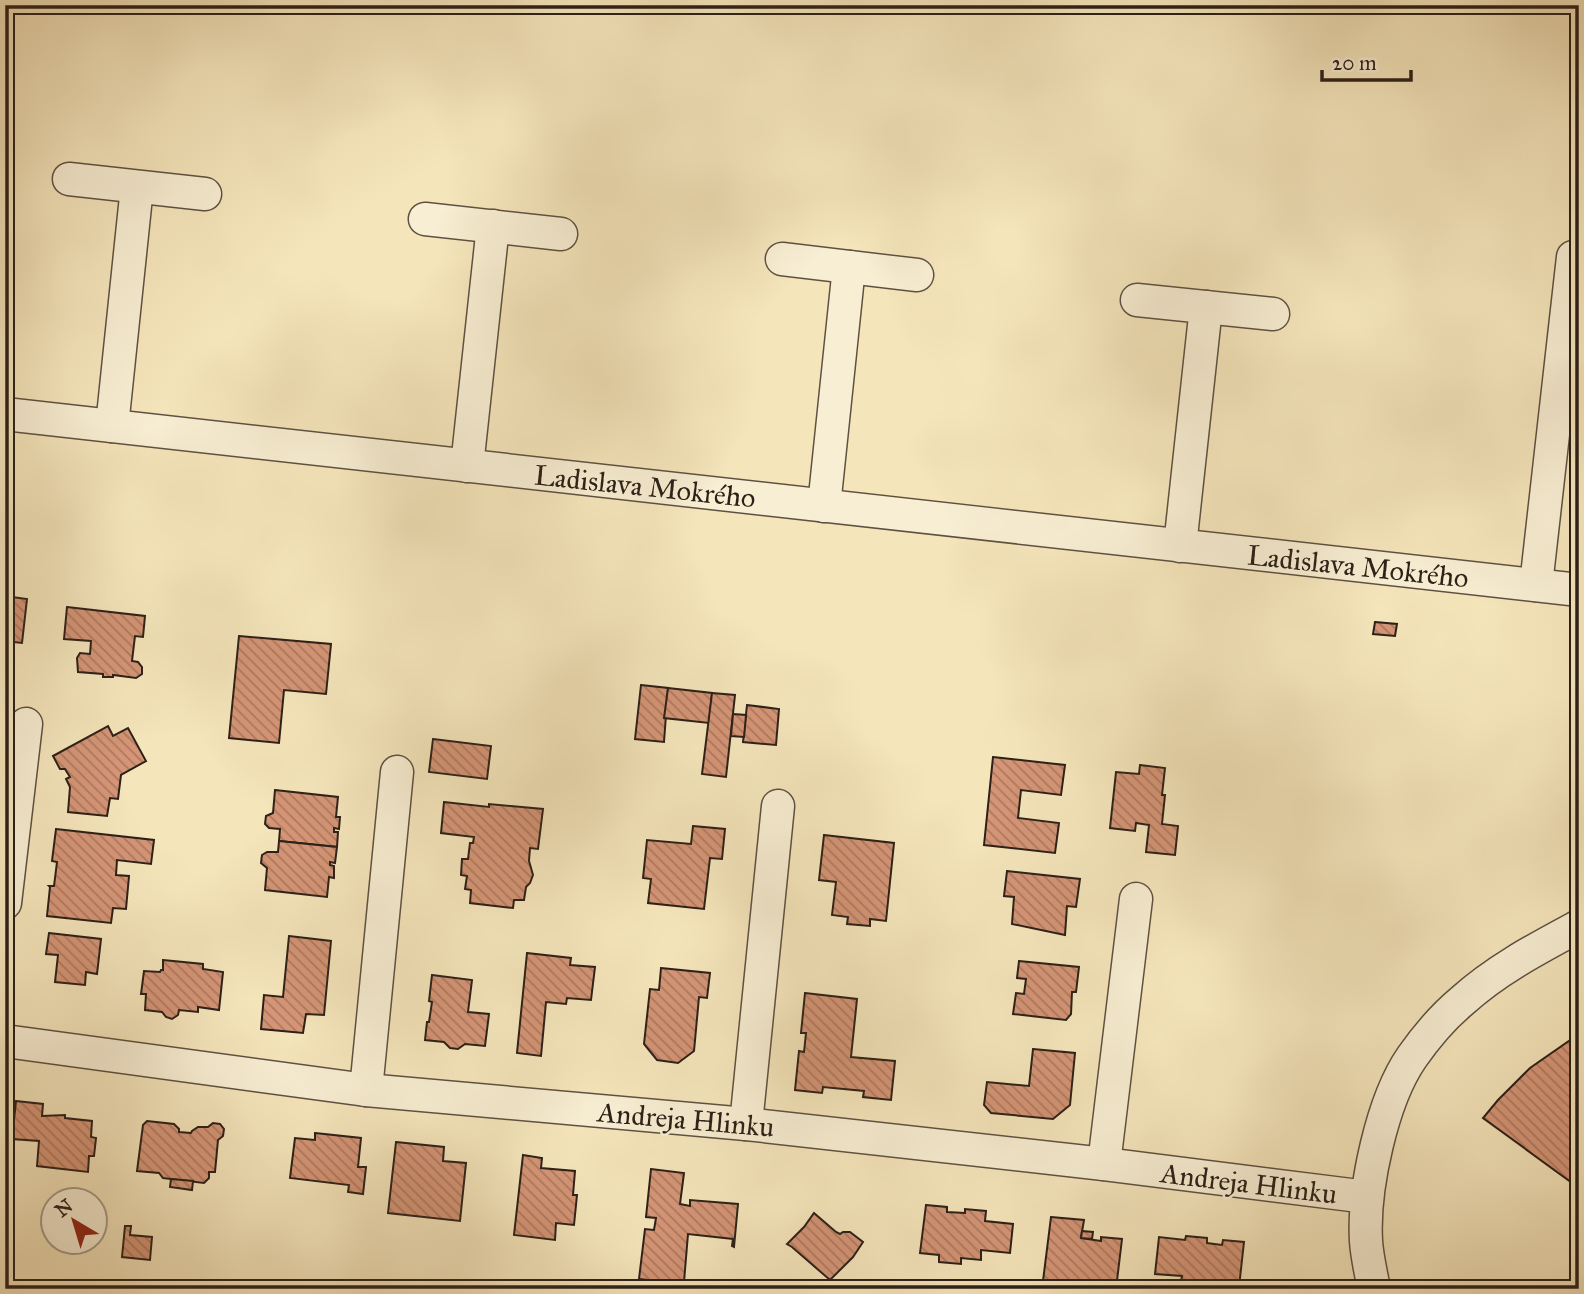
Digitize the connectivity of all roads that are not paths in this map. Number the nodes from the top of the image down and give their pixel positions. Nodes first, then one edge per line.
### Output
1 (69, 179) dead end
2 (137, 187) junction
3 (205, 194) dead end
4 (425, 219) dead end
5 (493, 226) junction
6 (561, 234) dead end
7 (1573, 257) dead end
8 (782, 259) dead end
9 (849, 267) junction
10 (917, 275) dead end
11 (1137, 300) dead end
12 (1206, 307) junction
13 (1273, 314) dead end
14 (1571, 342) edge
15 (5, 414) edge
16 (112, 426) junction
17 (467, 466) junction
18 (824, 506) junction
19 (1180, 546) junction
20 (1536, 585) junction
21 (1579, 590) edge
22 (26, 724) dead end
23 (397, 772) dead end
24 (778, 806) dead end
25 (1136, 899) dead end
26 (5, 903) edge
27 (1579, 926) edge
28 (5, 1041) edge
29 (366, 1090) junction
30 (746, 1124) junction
31 (1104, 1164) junction
32 (1367, 1197) junction
33 (1374, 1289) edge

1 - 2 street
2 - 3 street
2 - 16 street
4 - 5 street
5 - 6 street
5 - 17 street
7 - 14 street
8 - 9 street
9 - 10 street
9 - 18 street
11 - 12 street
12 - 13 street
12 - 19 street
14 - 20 street
15 - 16 street, Ladislava Mokrého
16 - 17 street, Ladislava Mokrého
17 - 18 street, Ladislava Mokrého
18 - 19 street, Ladislava Mokrého
19 - 20 street, Ladislava Mokrého
20 - 21 street, Ladislava Mokrého
22 - 26 street
23 - 29 street
24 - 30 street
25 - 31 street
27 - 32 street
28 - 29 street, Andreja Hlinku
29 - 30 street, Andreja Hlinku
30 - 31 street, Andreja Hlinku
31 - 32 street, Andreja Hlinku
32 - 33 street

